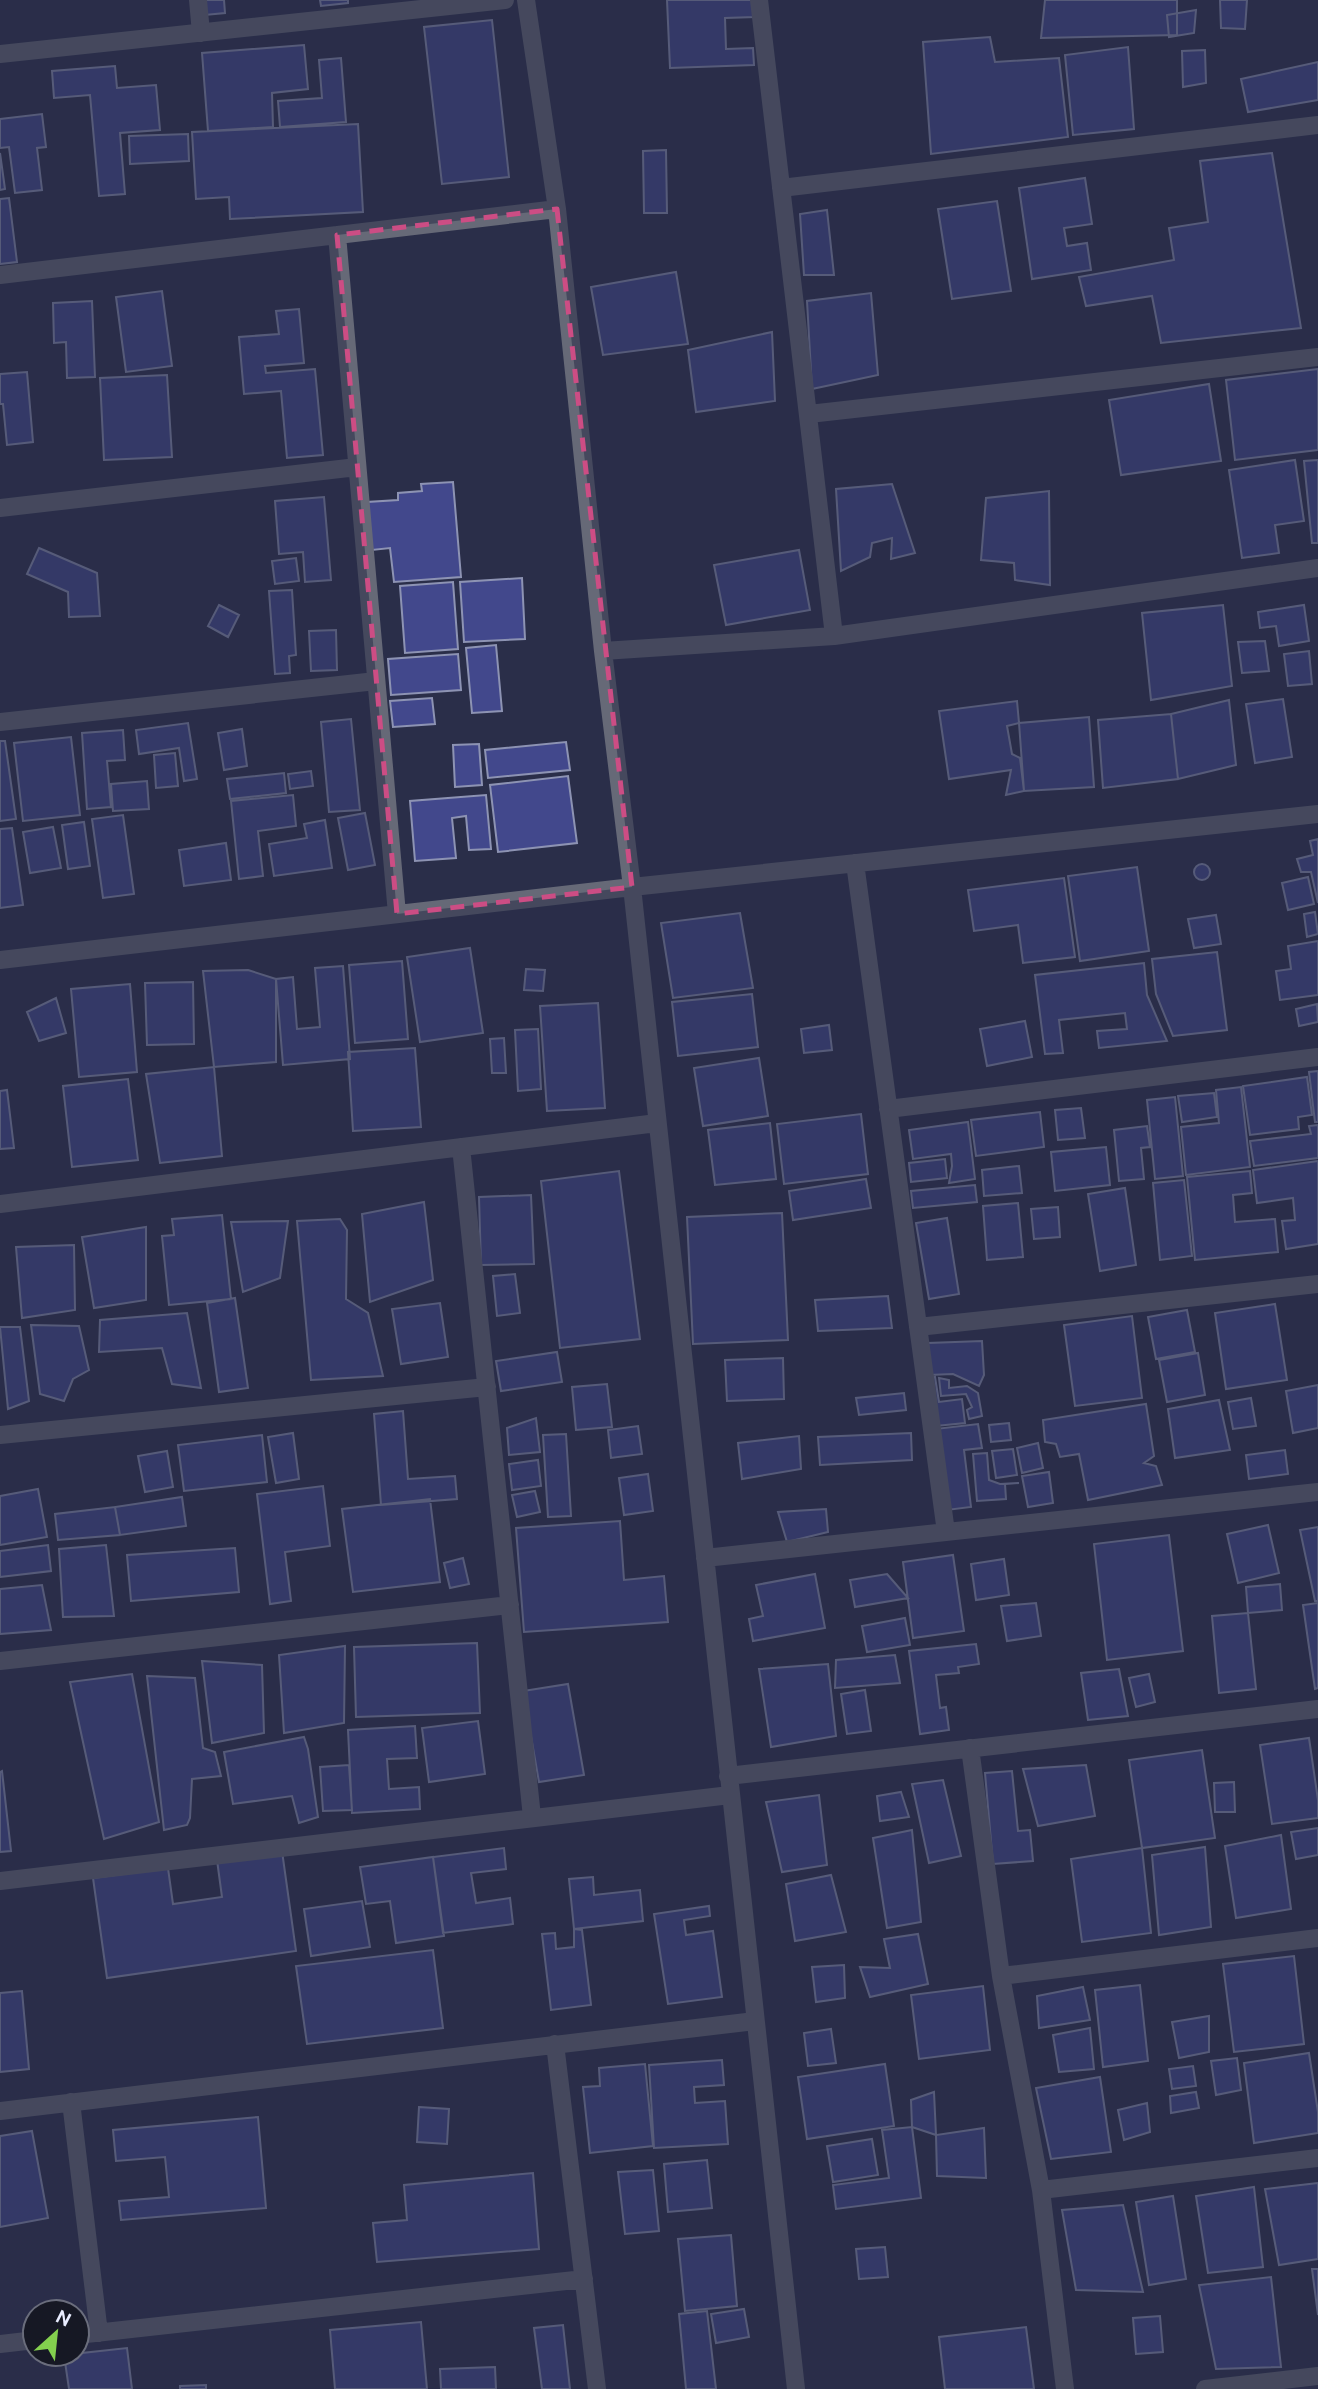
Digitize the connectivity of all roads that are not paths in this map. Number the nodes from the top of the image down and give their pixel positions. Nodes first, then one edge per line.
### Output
1 (198, 0) edge
2 (505, 0) edge
3 (527, 0) edge
4 (759, 0) edge
5 (201, 33) junction
6 (0, 54) edge
7 (1318, 125) edge
8 (781, 188) junction
9 (557, 209) junction
10 (337, 235) junction
11 (0, 275) edge
12 (1318, 358) edge
13 (809, 414) junction
14 (357, 467) junction
15 (0, 508) edge
16 (1318, 568) edge
17 (834, 636) junction
18 (603, 651) junction
19 (376, 681) junction
20 (0, 722) edge
21 (1318, 814) edge
22 (855, 863) junction
23 (632, 887) junction
24 (397, 914) junction
25 (0, 960) edge
26 (1318, 1057) edge
27 (888, 1109) junction
28 (657, 1123) junction
29 (461, 1147) junction
30 (0, 1204) edge
31 (1318, 1284) edge
32 (918, 1327) junction
33 (487, 1387) junction
34 (0, 1435) edge
35 (1318, 1492) edge
36 (946, 1532) junction
37 (705, 1558) junction
38 (510, 1605) junction
39 (0, 1661) edge
40 (1318, 1709) edge
41 (970, 1748) junction
42 (728, 1776) junction
43 (730, 1796) junction
44 (532, 1817) junction
45 (0, 1881) edge
46 (1318, 1938) edge
47 (1001, 1976) junction
48 (755, 2021) junction
49 (555, 2044) junction
50 (71, 2102) junction
51 (0, 2111) edge
52 (1318, 2158) edge
53 (1041, 2190) junction
54 (584, 2279) junction
55 (99, 2333) junction
56 (91, 2334) edge
57 (21, 2342) edge
58 (0, 2344) edge
59 (1318, 2376) edge
60 (597, 2389) edge
61 (796, 2389) edge
62 (1065, 2389) edge
63 (1205, 2389) edge

1 - 5 street
2 - 5 street
3 - 9 street
4 - 8 street
5 - 6 street
7 - 8 street
8 - 13 street
9 - 10 street
9 - 18 street
10 - 11 street
10 - 14 street
12 - 13 street
13 - 17 street
14 - 15 street
14 - 19 street
16 - 17 street
17 - 18 street
18 - 23 street
19 - 20 street
19 - 24 street
21 - 22 street
22 - 23 street
22 - 27 street
23 - 24 street
23 - 28 street
24 - 25 street
26 - 27 street
27 - 32 street
28 - 29 street
28 - 37 street
29 - 30 street
29 - 33 street
31 - 32 street
32 - 36 street
33 - 34 street
33 - 38 street
35 - 36 street
36 - 37 street
37 - 42 street
38 - 39 street
38 - 44 street
40 - 41 street
41 - 42 street
41 - 47 street
42 - 43 street
43 - 44 street
43 - 48 street
44 - 45 street
46 - 47 street
47 - 53 street
48 - 49 street
48 - 61 street
49 - 50 street
49 - 54 street
50 - 51 street
50 - 55 street
52 - 53 street
53 - 62 street
54 - 55 street
54 - 60 street
55 - 56 street
57 - 58 street
59 - 63 street

